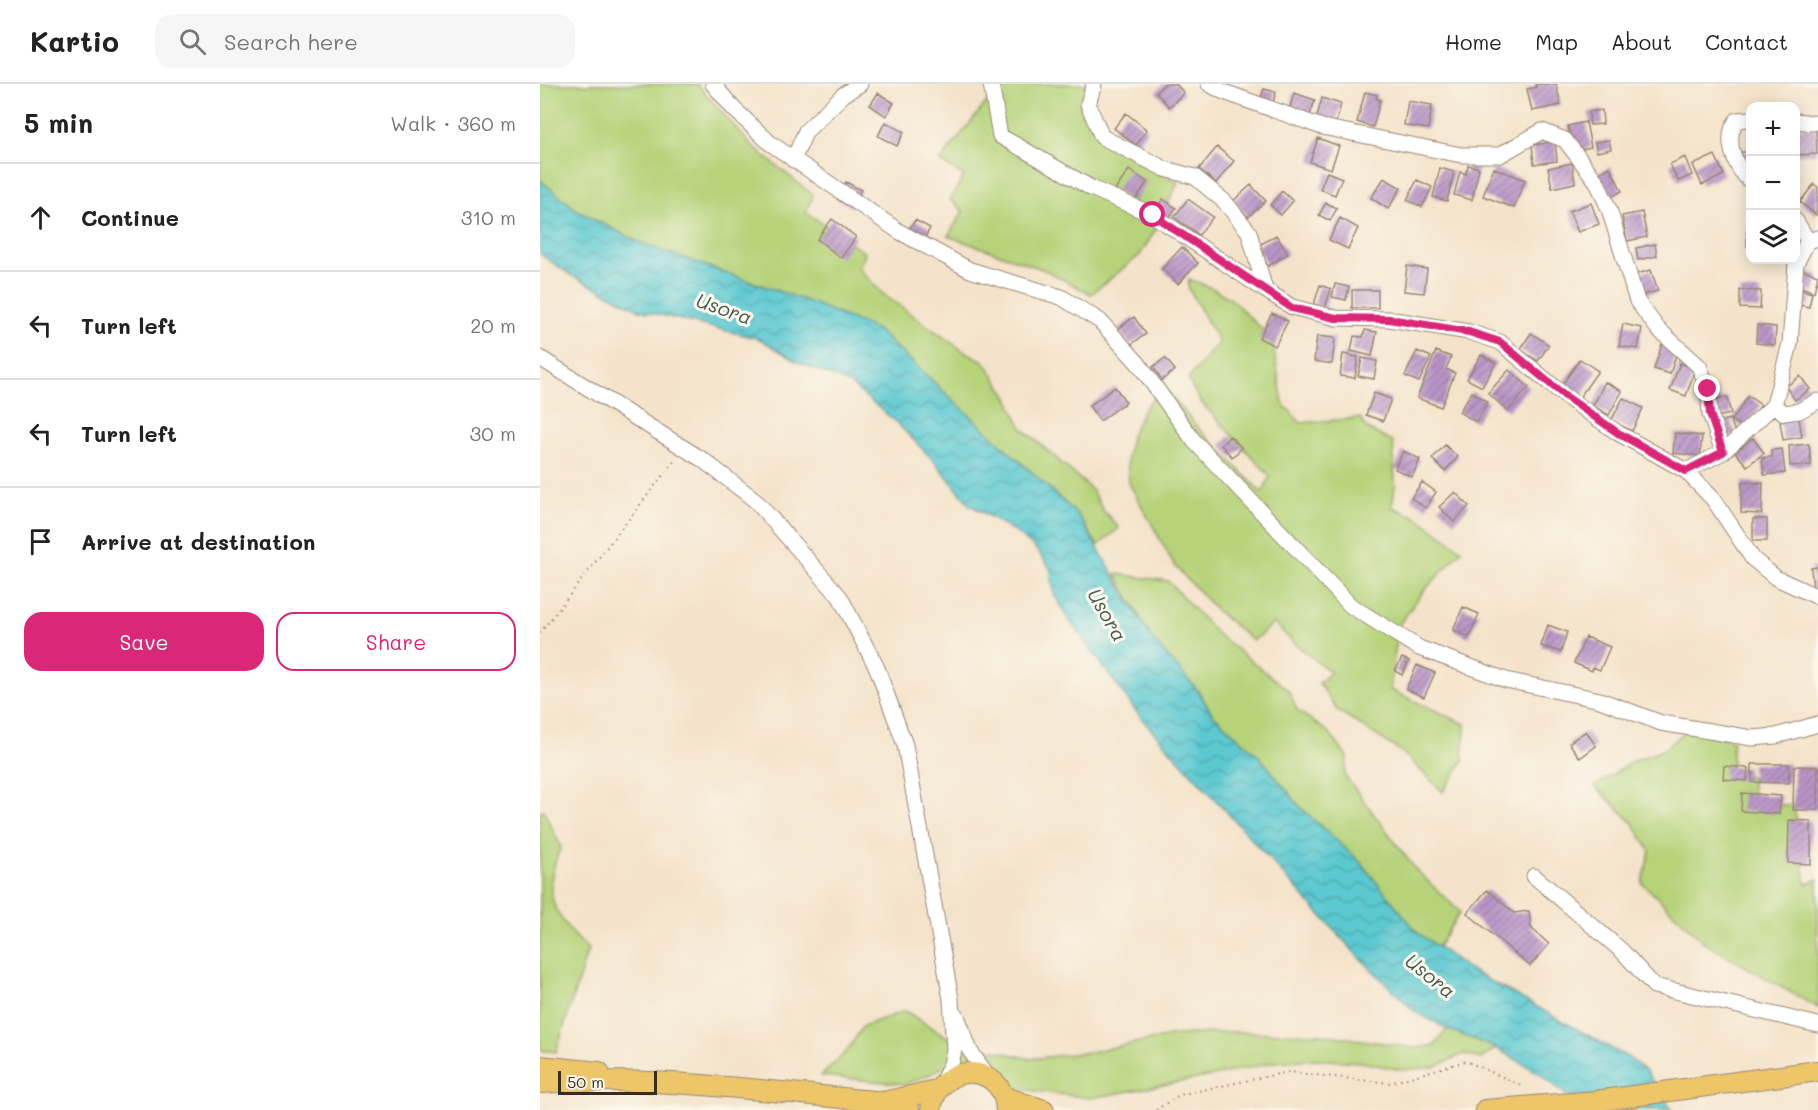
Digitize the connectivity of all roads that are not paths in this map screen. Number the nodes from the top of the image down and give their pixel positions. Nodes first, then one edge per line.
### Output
1 (713, 84) edge
2 (860, 84) edge
3 (991, 84) edge
4 (1094, 84) edge
5 (1209, 84) edge
6 (1746, 119) edge
7 (1800, 121) edge
8 (1813, 123) dead end
9 (793, 160) junction
10 (1746, 177) edge
11 (1800, 225) edge
12 (1813, 239) edge
13 (1265, 290) junction
14 (540, 358) edge
15 (1818, 401) edge
16 (1774, 405) junction
17 (1723, 452) junction
18 (1686, 471) junction
19 (1818, 597) edge
20 (1818, 724) edge
21 (1534, 876) dead end
22 (951, 999) junction
23 (1818, 1025) edge
24 (540, 1066) edge
25 (1818, 1071) edge
26 (990, 1079) junction
27 (540, 1083) edge
28 (645, 1083) junction
29 (939, 1086) junction
30 (884, 1102) junction
31 (1005, 1103) edge
32 (909, 1110) edge
33 (931, 1110) edge
34 (1044, 1110) edge
35 (1485, 1110) edge

1 - 9 street
2 - 9 street
3 - 13 street
4 - 13 street
5 - 17 street
6 - 10 street
7 - 8 street
9 - 20 street
11 - 12 street
12 - 16 street
13 - 18 street
14 - 22 street
15 - 16 street
16 - 17 street
17 - 18 street
18 - 19 street
21 - 23 street
22 - 26 street
22 - 29 street
24 - 28 main road
25 - 35 main road
26 - 29 main road
26 - 31 main road
27 - 28 main road
28 - 30 main road
29 - 30 main road
29 - 33 main road
30 - 32 main road
31 - 34 main road

